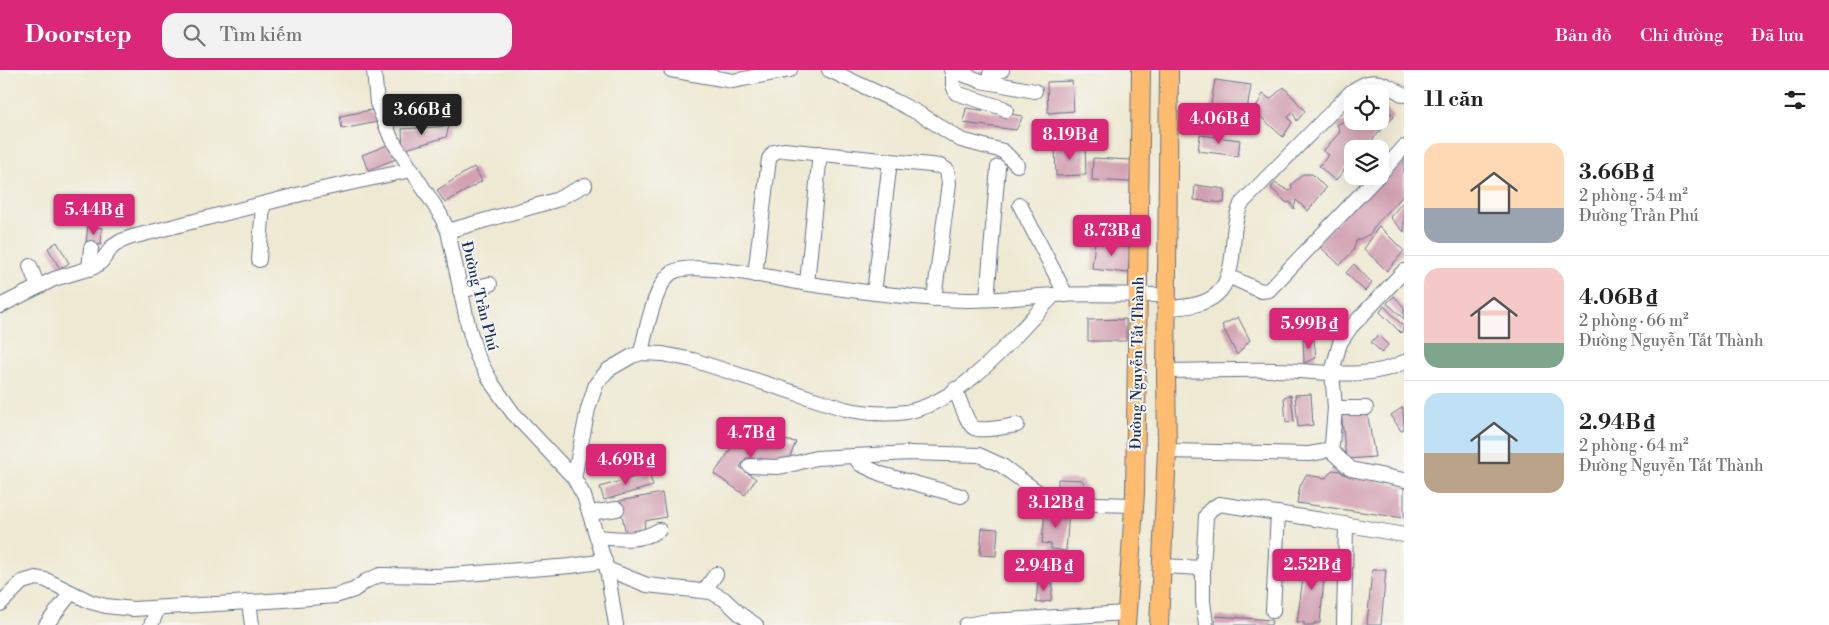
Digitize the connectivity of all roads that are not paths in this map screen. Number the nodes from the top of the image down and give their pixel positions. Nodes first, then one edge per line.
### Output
1 (374, 70) edge
2 (671, 70) edge
3 (790, 70) edge
4 (829, 70) edge
5 (1141, 70) edge
6 (1169, 70) edge
7 (952, 71) edge
8 (993, 74) edge
9 (1036, 91) dead end
10 (1404, 95) edge
11 (1006, 110) dead end
12 (1404, 147) edge
13 (820, 154) junction
14 (890, 161) junction
15 (1389, 164) edge
16 (1017, 165) dead end
17 (998, 167) dead end
18 (411, 170) junction
19 (585, 185) dead end
20 (1369, 185) edge
21 (263, 204) junction
22 (1020, 205) dead end
23 (448, 231) junction
24 (91, 248) dead end
25 (259, 260) dead end
26 (30, 266) dead end
27 (89, 269) junction
28 (1404, 270) edge
29 (755, 276) junction
30 (1228, 276) junction
31 (490, 284) dead end
32 (807, 284) junction
33 (38, 287) junction
34 (460, 291) junction
35 (874, 293) junction
36 (1060, 295) junction
37 (1139, 295) junction
38 (934, 299) junction
39 (987, 299) junction
40 (1167, 301) junction
41 (0, 306) edge
42 (641, 354) junction
43 (1404, 362) edge
44 (1166, 371) junction
45 (1332, 372) junction
46 (955, 389) junction
47 (1335, 408) junction
48 (1366, 408) dead end
49 (1017, 425) dead end
50 (1330, 449) junction
51 (1167, 451) junction
52 (854, 456) junction
53 (750, 466) dead end
54 (574, 478) junction
55 (1404, 480) edge
56 (961, 496) dead end
57 (1134, 505) junction
58 (618, 509) dead end
59 (590, 513) junction
60 (1278, 513) junction
61 (1346, 524) junction
62 (659, 530) dead end
63 (1404, 535) edge
64 (598, 537) junction
65 (606, 565) junction
66 (1162, 566) junction
67 (1203, 568) junction
68 (716, 574) dead end
69 (705, 590) junction
70 (71, 593) junction
71 (249, 602) junction
72 (0, 604) edge
73 (158, 608) junction
74 (1273, 611) dead end
75 (1127, 619) edge
76 (46, 625) edge
77 (151, 625) edge
78 (252, 625) edge
79 (616, 625) edge
80 (756, 625) edge
81 (966, 625) edge
82 (1159, 625) edge
83 (1206, 625) edge
84 (1344, 625) edge

1 - 18 street, Đường Trần Phú
2 - 3 street
4 - 16 street
5 - 37 main road, Đường Nguyễn Tất Thành
6 - 40 main road, Đường Nguyễn Tất Thành
7 - 8 street
7 - 11 street
8 - 9 street
10 - 30 street
12 - 15 street
13 - 14 street
13 - 29 street
13 - 32 street
14 - 35 street
14 - 38 street
17 - 39 street
18 - 21 street
18 - 23 street, Đường Trần Phú
19 - 23 street
20 - 30 street
21 - 25 street
21 - 27 street
22 - 36 street
23 - 34 street, Đường Trần Phú
24 - 27 street
26 - 33 street
27 - 33 street
28 - 45 street
29 - 32 street
29 - 42 street
30 - 40 street
31 - 34 street
32 - 35 street
33 - 41 street
34 - 54 street, Đường Trần Phú
35 - 38 street
36 - 37 street
36 - 39 street
36 - 46 street
37 - 40 street
37 - 57 main road, Đường Nguyễn Tất Thành
38 - 39 street
40 - 44 main road, Đường Nguyễn Tất Thành
42 - 46 street
42 - 54 street
43 - 45 street
44 - 45 street
44 - 51 main road, Đường Nguyễn Tất Thành
45 - 47 street
46 - 49 street
47 - 48 street
47 - 50 street
50 - 51 street
50 - 55 street
51 - 66 main road, Đường Nguyễn Tất Thành
52 - 53 street
52 - 56 street
52 - 57 street
54 - 59 street, Đường Trần Phú
57 - 75 main road, Đường Nguyễn Tất Thành
58 - 59 street
59 - 64 street, Đường Trần Phú
60 - 61 street
60 - 67 street
60 - 74 street
61 - 63 street
61 - 84 street
62 - 64 street
64 - 65 street, Đường Trần Phú
65 - 69 street
65 - 71 street
65 - 79 street, Đường Trần Phú
66 - 67 street
66 - 82 main road, Đường Nguyễn Tất Thành
67 - 83 street
68 - 69 street
69 - 80 street
70 - 72 street
70 - 73 street
70 - 76 street
71 - 73 street
71 - 78 street
73 - 77 street
75 - 81 street

